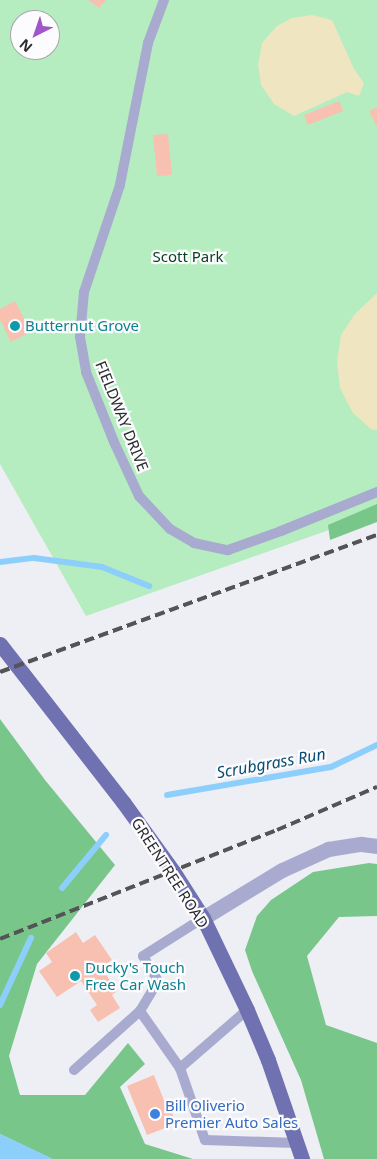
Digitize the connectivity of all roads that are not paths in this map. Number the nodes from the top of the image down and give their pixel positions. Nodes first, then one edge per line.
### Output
1 (164, 0) edge
2 (377, 492) edge
3 (0, 644) edge
4 (377, 846) edge
5 (203, 918) junction
6 (247, 1010) junction
7 (140, 1011) junction
8 (180, 1068) junction
9 (74, 1070) dead end
10 (297, 1143) junction
11 (302, 1159) edge

1 - 2 lane, FIELDWAY DRIVE
3 - 5 main road, GREENTREE ROAD
4 - 5 street
5 - 6 main road, GREENTREE ROAD
5 - 7 lane
6 - 8 lane
6 - 10 main road, GREENTREE ROAD
7 - 8 lane
7 - 9 lane
8 - 10 lane
10 - 11 main road, GREENTREE ROAD

